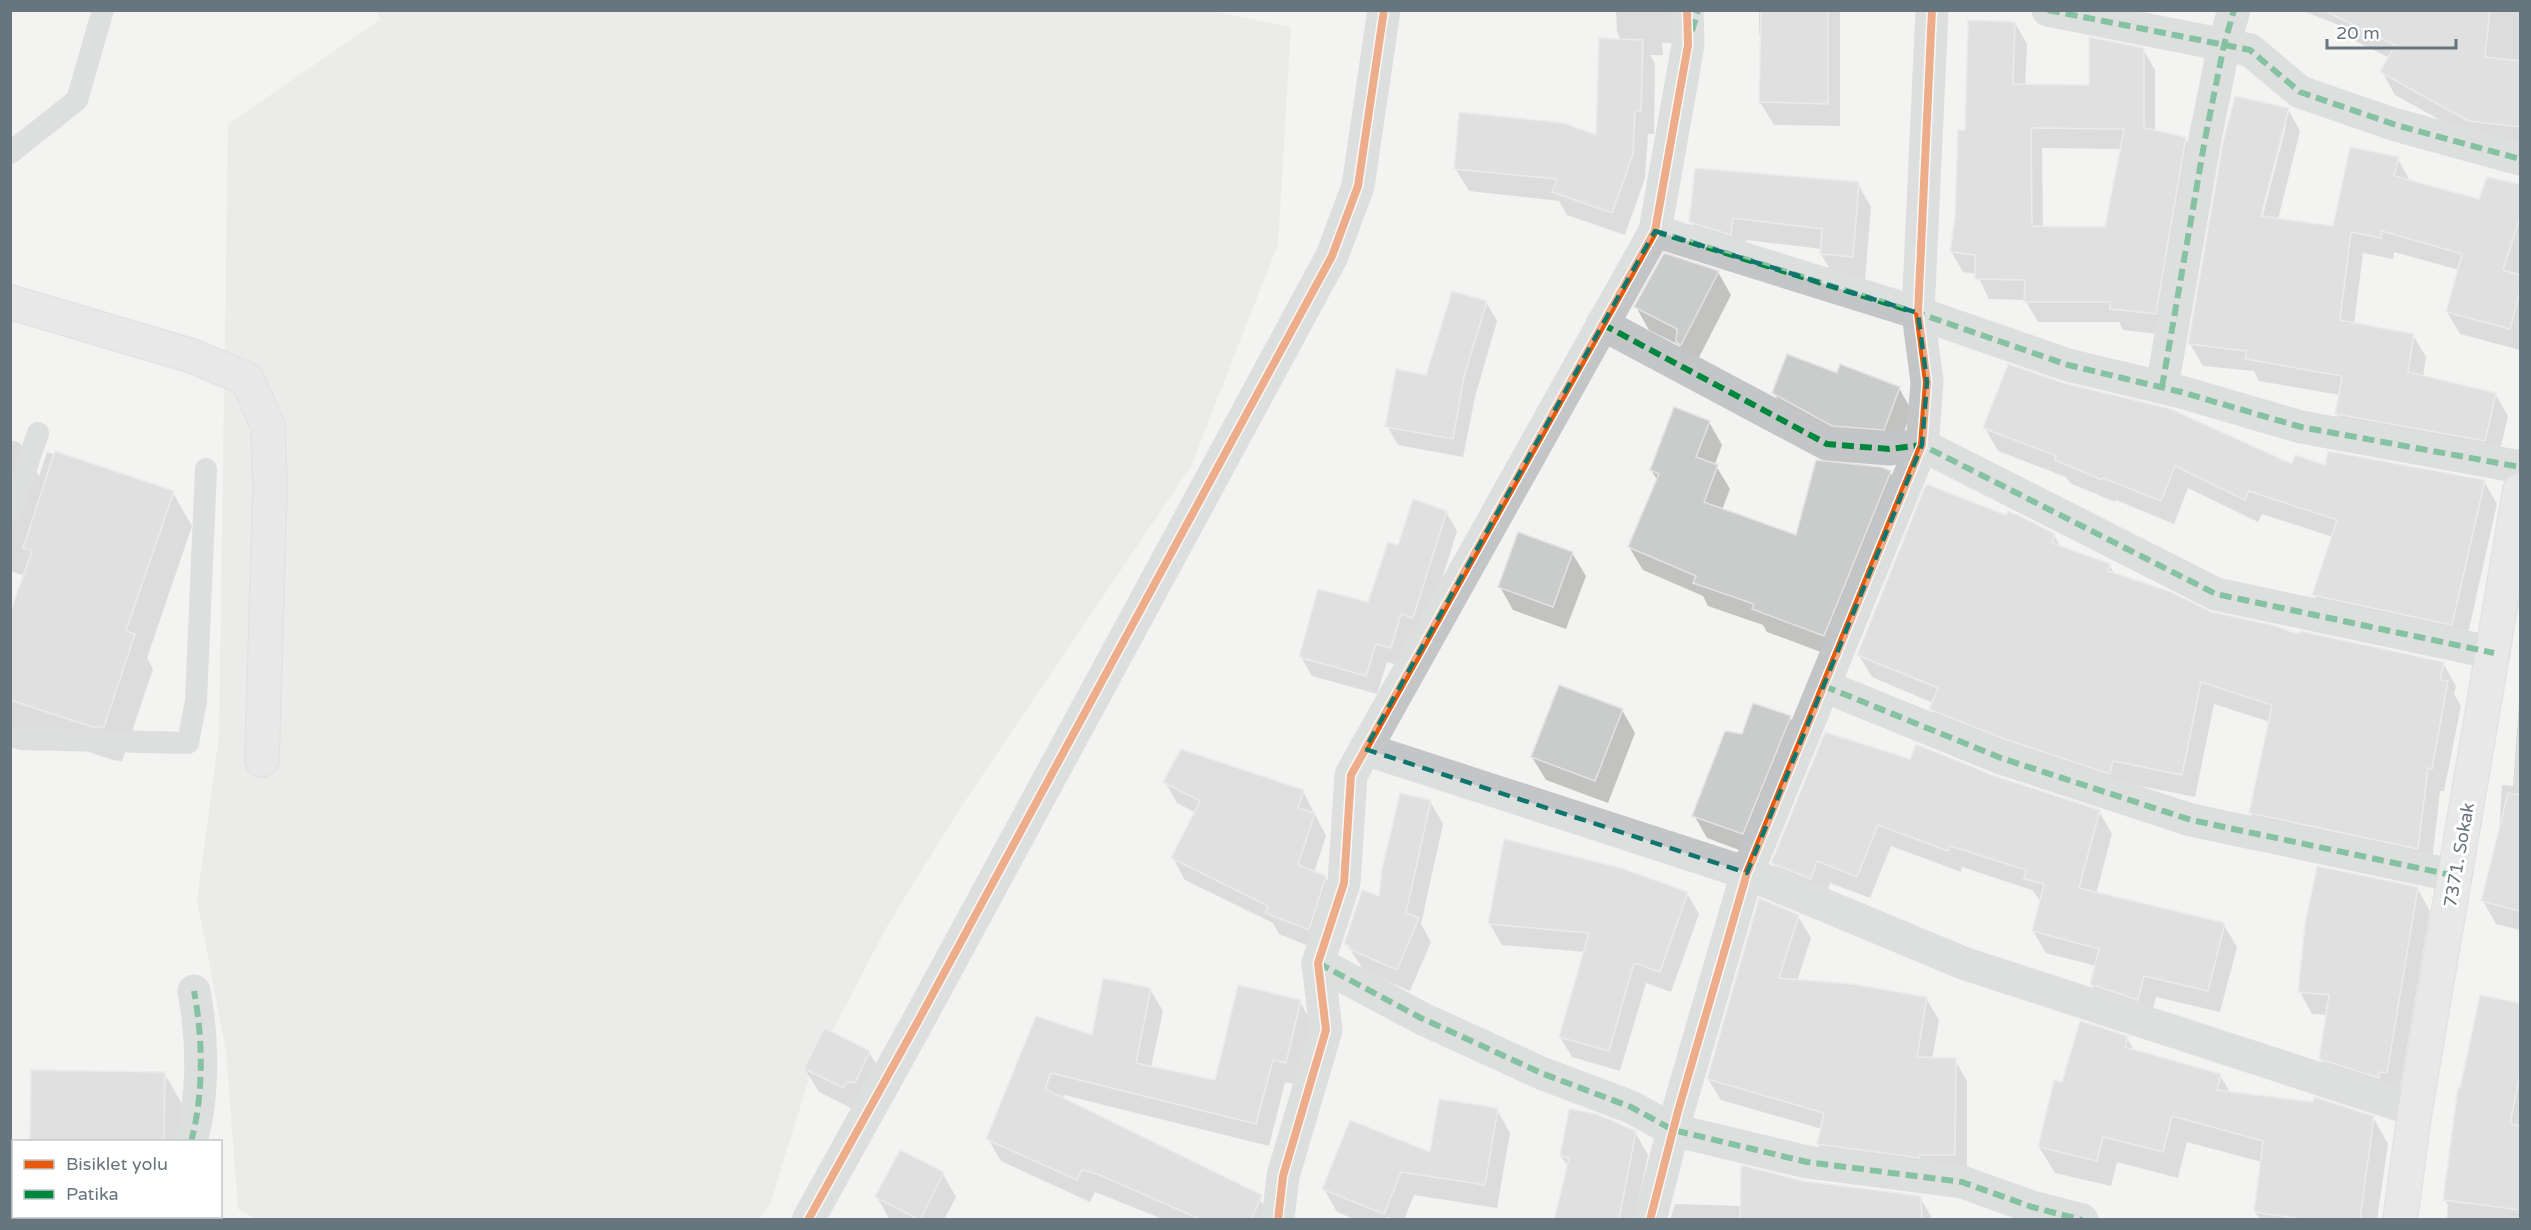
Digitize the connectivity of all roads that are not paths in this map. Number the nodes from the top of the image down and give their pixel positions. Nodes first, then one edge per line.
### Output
1 (103, 10) edge
2 (1384, 10) edge
3 (1687, 10) edge
4 (1698, 10) edge
5 (1932, 10) edge
6 (2048, 10) edge
7 (2234, 10) edge
8 (1688, 45) junction
9 (2224, 45) junction
10 (10, 153) edge
11 (2520, 159) edge
12 (1655, 231) junction
13 (10, 302) edge
14 (1918, 313) junction
15 (1602, 324) junction
16 (2162, 387) junction
17 (38, 433) dead end
18 (1922, 445) junction
19 (2520, 466) edge
20 (206, 469) dead end
21 (2520, 490) edge
22 (10, 515) edge
23 (2494, 653) junction
24 (1824, 686) junction
25 (10, 736) edge
26 (1365, 749) junction
27 (262, 760) dead end
28 (1747, 873) junction
29 (2456, 876) junction
30 (1318, 963) junction
31 (194, 991) dead end
32 (2415, 1110) junction
33 (1673, 1130) junction
34 (192, 1140) edge
35 (1279, 1219) edge
36 (808, 1220) edge
37 (1650, 1220) edge
38 (2082, 1220) edge
39 (2400, 1220) edge

1 - 10 lane
2 - 36 street
3 - 8 street
4 - 8 street
5 - 14 street
6 - 9 street
7 - 9 street
8 - 12 street
9 - 11 street
9 - 16 street
12 - 14 street
12 - 15 street
13 - 27 street
14 - 16 street
14 - 18 street
15 - 18 street
15 - 26 street
16 - 19 street
17 - 22 lane
18 - 23 street
18 - 24 street
20 - 25 lane
21 - 23 street, 7371. Sokak
23 - 29 street, 7371. Sokak
24 - 28 street
24 - 29 street
26 - 28 street
26 - 30 street
28 - 32 street
28 - 33 street
29 - 32 street, 7371. Sokak
30 - 33 street
30 - 35 street
31 - 34 street
32 - 39 street, 7371. Sokak
33 - 37 street
33 - 38 street

